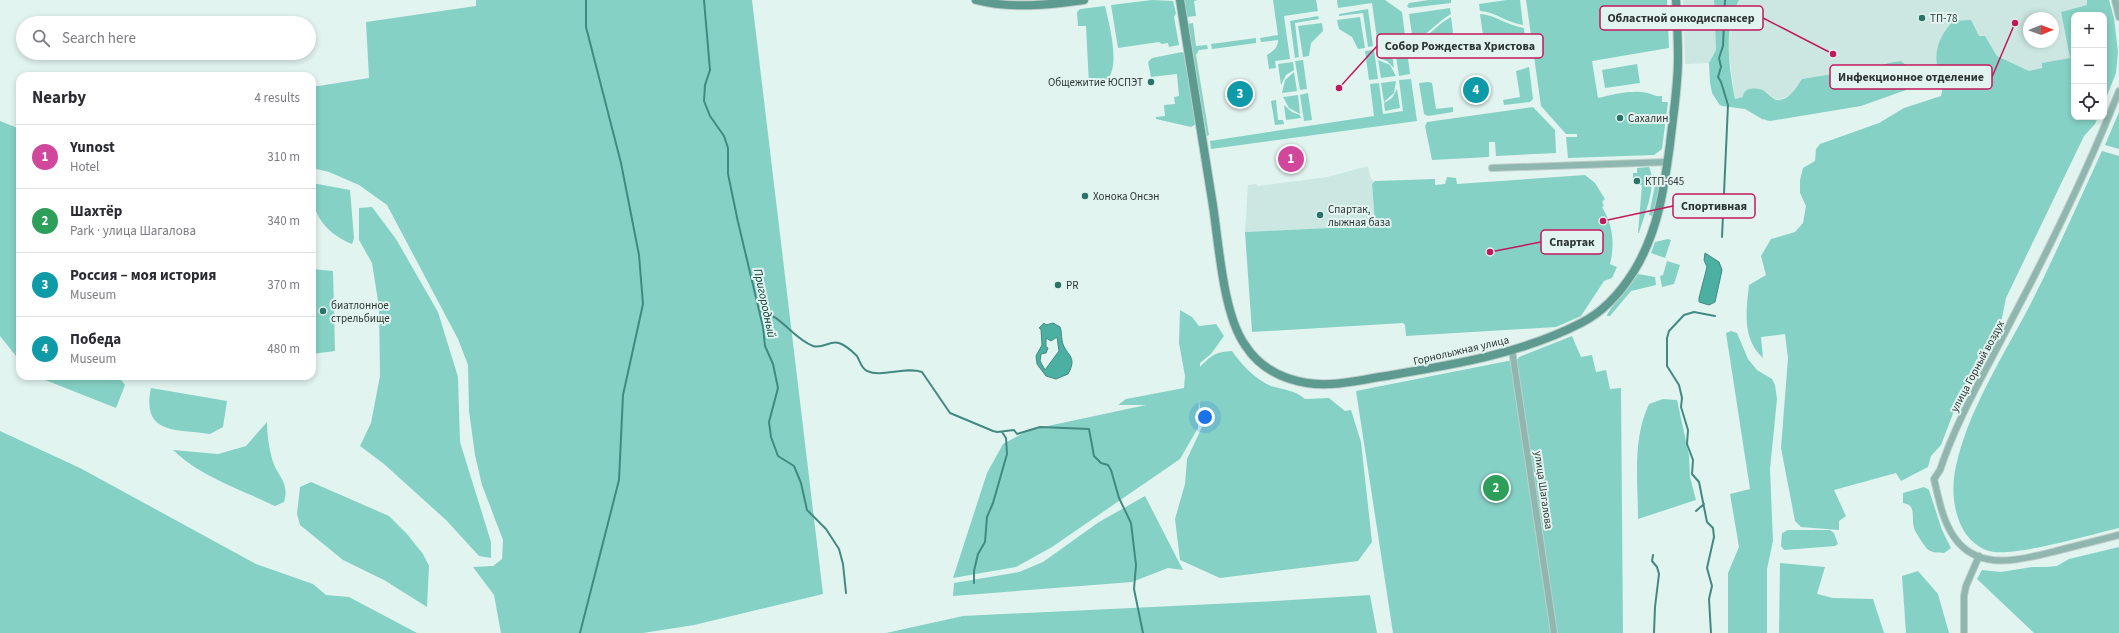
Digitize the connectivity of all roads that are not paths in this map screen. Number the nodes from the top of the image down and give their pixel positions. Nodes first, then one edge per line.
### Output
1 (976, 0) edge
2 (1084, 0) edge
3 (1180, 0) edge
4 (1676, 0) edge
5 (2115, 0) edge
6 (2119, 17) edge
7 (2119, 91) edge
8 (1668, 162) junction
9 (1492, 168) dead end
10 (1512, 350) junction
11 (2119, 535) edge
12 (1979, 556) junction
13 (1554, 633) edge
14 (1964, 633) edge

1 - 2 street
3 - 10 street, Горнолыжная улица
4 - 8 street, Горнолыжная улица
5 - 6 street
7 - 12 street, улица Горный воздух
8 - 9 street
8 - 10 street, Горнолыжная улица
10 - 13 street, улица Шагалова
11 - 12 street, улица Горный воздух
12 - 14 street

